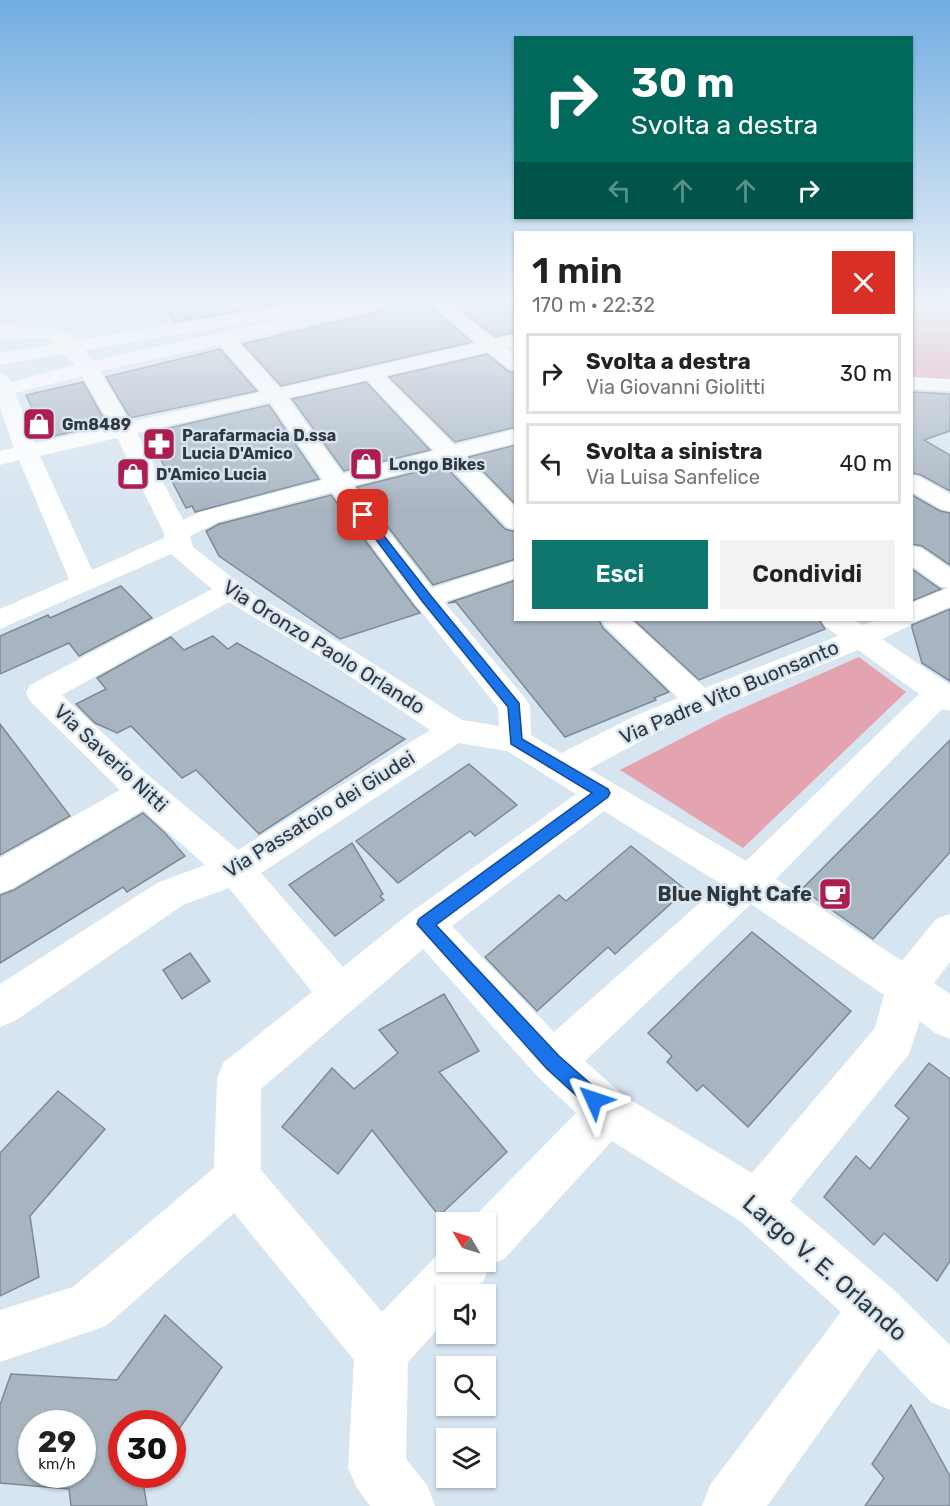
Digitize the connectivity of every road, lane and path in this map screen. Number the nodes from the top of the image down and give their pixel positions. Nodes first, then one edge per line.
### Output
1 (78, 370) edge
2 (89, 370) edge
3 (253, 370) edge
4 (393, 370) edge
5 (373, 375) junction
6 (913, 383) edge
7 (950, 385) edge
8 (1, 387) edge
9 (276, 396) junction
10 (124, 429) junction
11 (514, 437) edge
12 (27, 452) junction
13 (449, 453) junction
14 (0, 458) edge
15 (337, 482) junction
16 (913, 483) edge
17 (950, 504) edge
18 (514, 520) edge
19 (177, 537) junction
20 (913, 555) edge
21 (514, 570) edge
22 (950, 580) edge
23 (84, 583) junction
24 (230, 590) junction
25 (950, 596) edge
26 (426, 599) junction
27 (913, 614) edge
28 (0, 620) edge
29 (616, 621) edge
30 (836, 621) edge
31 (897, 621) edge
32 (860, 638) junction
33 (945, 697) edge
34 (700, 701) junction
35 (454, 730) junction
36 (515, 741) junction
37 (561, 768) junction
38 (145, 792) junction
39 (603, 793) junction
40 (236, 870) junction
41 (0, 877) edge
42 (748, 883) junction
43 (425, 924) junction
44 (950, 931) edge
45 (907, 987) junction
46 (340, 995) junction
47 (0, 1006) edge
48 (950, 1019) edge
49 (553, 1062) junction
50 (608, 1112) junction
51 (237, 1179) junction
52 (758, 1204) junction
53 (496, 1230) edge
54 (456, 1272) edge
55 (876, 1308) junction
56 (0, 1336) edge
57 (381, 1351) junction
58 (950, 1383) edge
59 (406, 1506) edge
60 (731, 1506) edge

1 - 8 street
2 - 10 street, Via Oronzo Paolo Orlando
3 - 9 street
4 - 5 street
5 - 9 street
5 - 13 street
6 - 7 street
8 - 12 street
9 - 10 street
9 - 15 street
10 - 12 street
10 - 19 street, Via Oronzo Paolo Orlando
11 - 13 street
12 - 14 street
12 - 23 street
13 - 15 street
13 - 18 street
15 - 19 street
15 - 26 street
16 - 17 street
19 - 23 street
19 - 24 street, Via Oronzo Paolo Orlando
20 - 22 street
21 - 26 street
23 - 28 street
24 - 35 street, Via Oronzo Paolo Orlando
24 - 38 street, Via Saverio Nitti
25 - 27 street
26 - 36 street
29 - 34 street
30 - 32 street
31 - 32 street, Via Padre Vito Buonsanto
32 - 33 street
32 - 34 street, Via Padre Vito Buonsanto
33 - 42 street
34 - 37 street, Via Padre Vito Buonsanto
35 - 36 street
35 - 40 street, Via Passatoio dei Giudei
36 - 37 street
37 - 39 street
38 - 40 street, Via Saverio Nitti
38 - 41 street
39 - 42 street
39 - 43 street
40 - 46 street, Via Saverio Nitti
40 - 47 street, Via Passatoio dei Giudei
42 - 45 street
42 - 49 street
43 - 46 street
43 - 49 street, Largo V. E. Orlando
44 - 45 street
45 - 48 street
45 - 52 street
46 - 51 street
49 - 50 street, Largo V. E. Orlando
50 - 52 street, Largo V. E. Orlando
50 - 53 street
51 - 56 street
51 - 57 street
52 - 55 street, Largo V. E. Orlando
54 - 57 street
55 - 58 street, Largo V. E. Orlando
55 - 60 street
57 - 59 street

